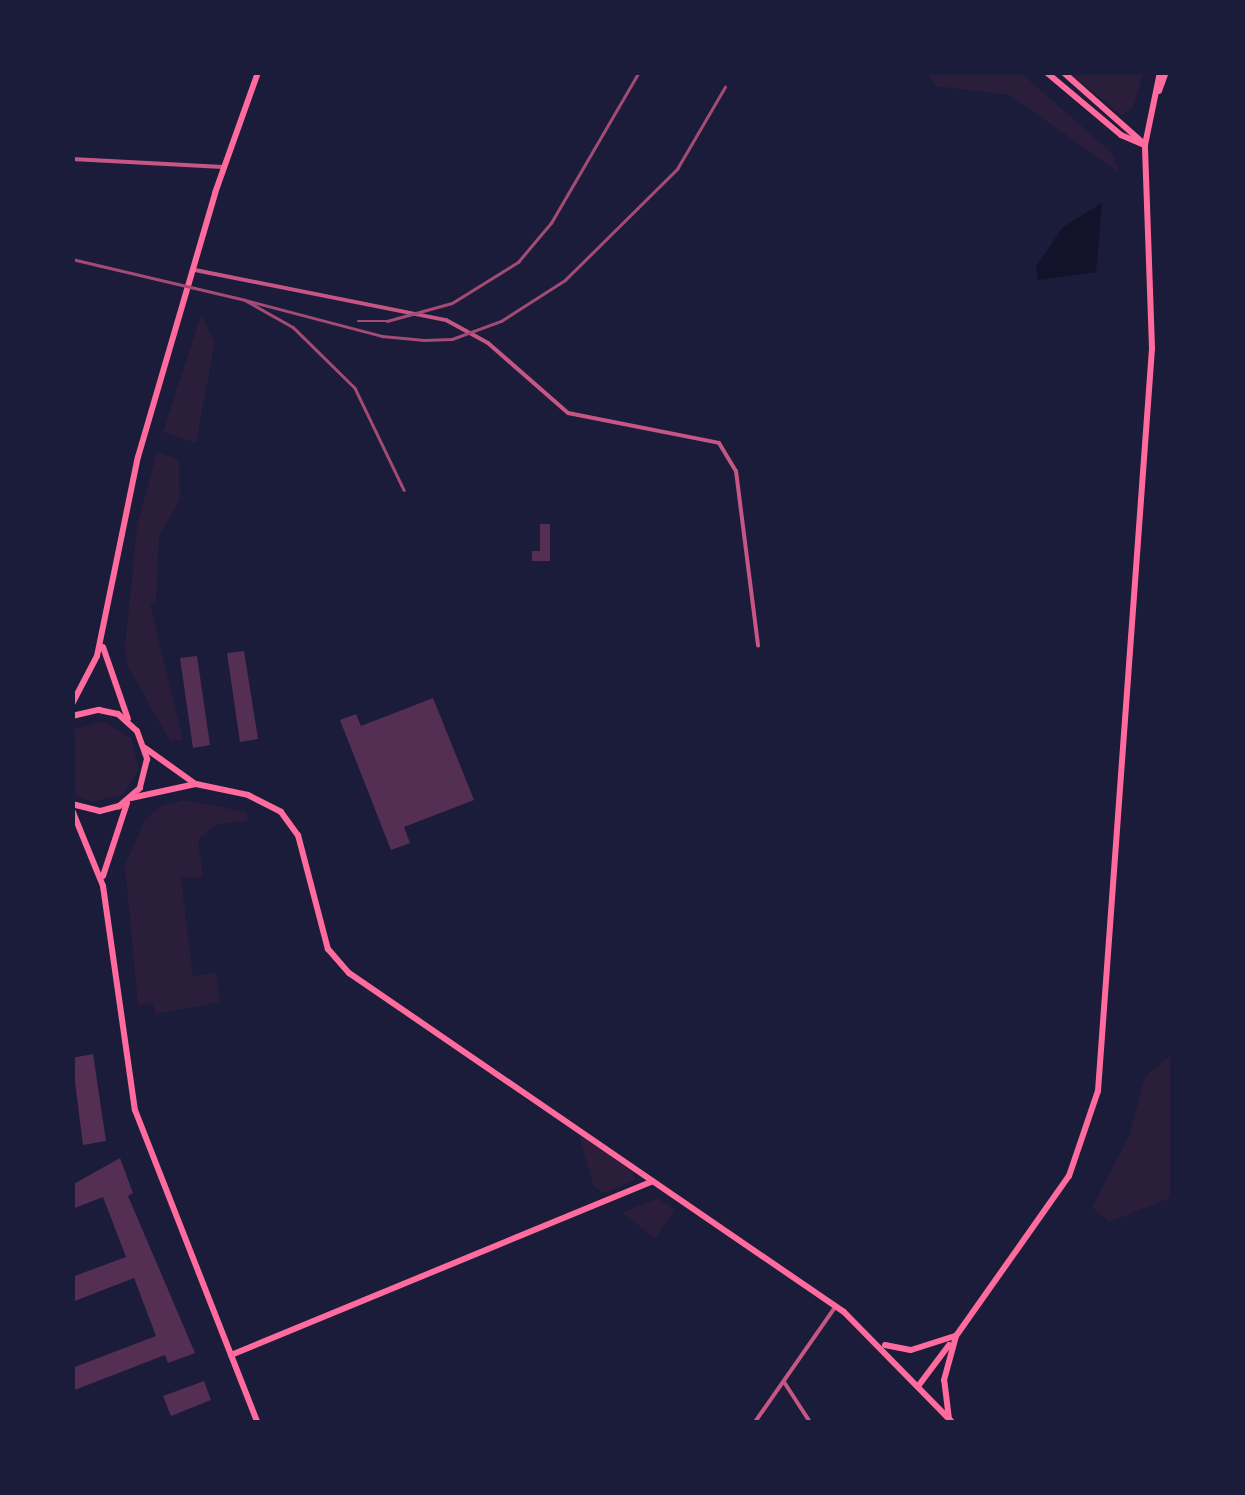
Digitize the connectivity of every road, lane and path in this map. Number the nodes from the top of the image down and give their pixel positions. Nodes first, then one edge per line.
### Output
1 (258, 72) edge
2 (1046, 72) edge
3 (1062, 72) edge
4 (1163, 72) edge
5 (1145, 145) junction
6 (72, 159) edge
7 (223, 167) junction
8 (192, 269) junction
9 (102, 640) junction
10 (758, 646) dead end
11 (72, 704) edge
12 (72, 716) edge
13 (132, 725) junction
14 (145, 748) junction
15 (196, 784) junction
16 (129, 800) junction
17 (72, 807) edge
18 (103, 886) junction
19 (653, 1181) junction
20 (836, 1306) junction
21 (956, 1336) junction
22 (876, 1339) junction
23 (230, 1355) junction
24 (784, 1382) junction
25 (919, 1385) junction
26 (950, 1421) edge
27 (257, 1422) edge
28 (755, 1422) edge
29 (810, 1422) edge

1 - 7 main road
2 - 5 main road
3 - 5 main road
4 - 5 main road
5 - 21 main road
6 - 7 street
7 - 8 main road
8 - 9 main road
8 - 10 street
9 - 11 main road
9 - 13 main road
12 - 13 main road
13 - 14 main road
14 - 15 main road
14 - 16 main road
15 - 16 main road
15 - 19 main road
16 - 17 main road
16 - 18 main road
17 - 18 main road
18 - 23 main road
19 - 20 main road
19 - 23 main road
20 - 22 main road
20 - 24 street
21 - 22 main road
21 - 25 main road
21 - 26 main road
22 - 25 main road
23 - 27 main road
24 - 28 street
24 - 29 street
25 - 26 main road

